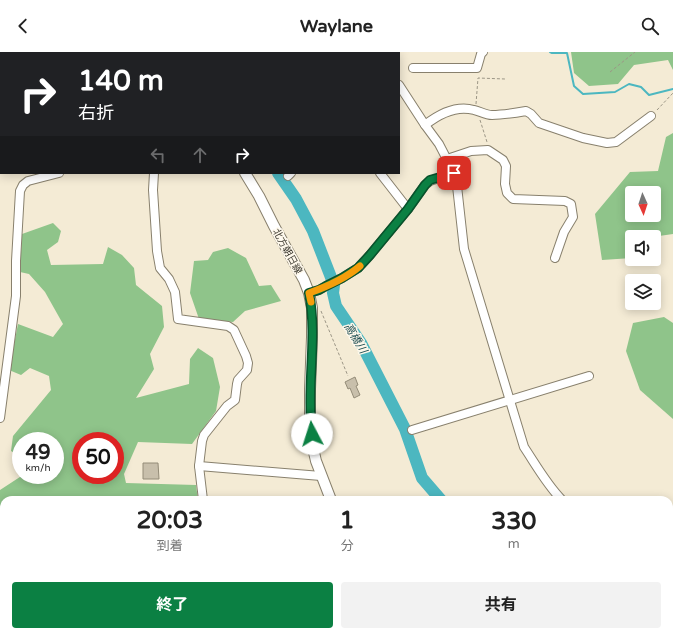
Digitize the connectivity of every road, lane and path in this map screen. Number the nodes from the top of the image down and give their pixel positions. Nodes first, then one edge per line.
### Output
1 (482, 52) edge
2 (635, 52) edge
3 (413, 68) dead end
4 (610, 72) dead end
5 (400, 87) edge
6 (673, 93) edge
7 (651, 116) joint
8 (425, 125) junction
9 (447, 158) junction
10 (454, 173) junction
11 (55, 174) edge
12 (154, 174) edge
13 (246, 174) edge
14 (381, 174) edge
15 (408, 209) junction
16 (555, 258) dead end
17 (309, 293) junction
18 (321, 310) dead end
19 (348, 376) dead end
20 (589, 376) dead end
21 (509, 400) junction
22 (0, 418) edge
23 (412, 430) dead end
24 (199, 466) junction
25 (321, 476) junction
26 (202, 496) edge
27 (329, 496) edge
28 (559, 496) edge

1 - 3 street
2 - 4 path
5 - 8 street
6 - 7 path
7 - 8 street
8 - 9 street
9 - 10 street
9 - 16 street
10 - 15 street
10 - 21 street
11 - 22 street
12 - 24 street
13 - 17 main road, 北方朝日線
14 - 15 street
15 - 17 street
17 - 25 main road, 北方朝日線
18 - 19 path
20 - 21 street
21 - 23 street
21 - 28 street
24 - 25 street
24 - 26 street
25 - 27 main road, 北方朝日線

